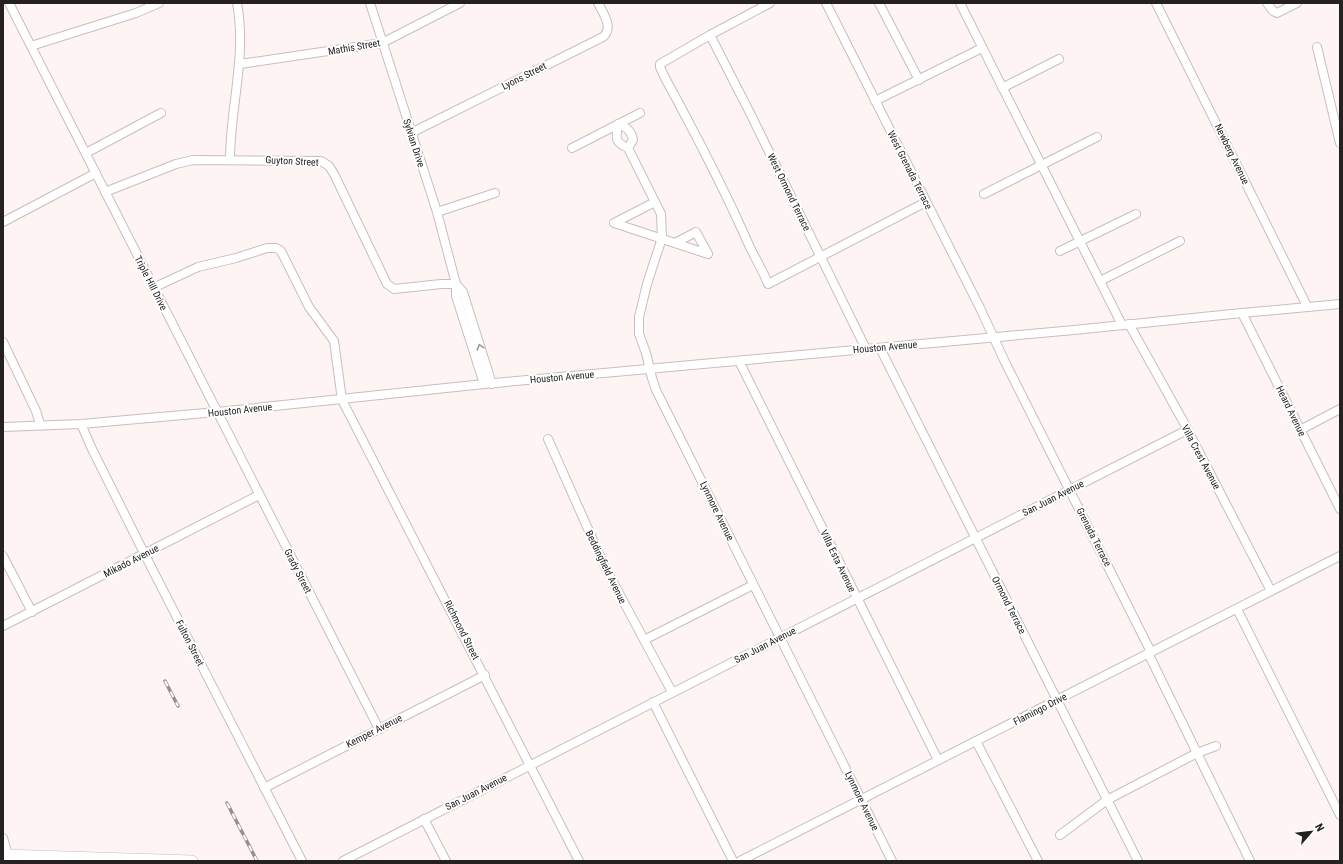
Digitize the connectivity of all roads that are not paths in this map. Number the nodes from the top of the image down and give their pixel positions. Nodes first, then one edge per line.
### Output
1 (9, 3) edge
2 (159, 3) edge
3 (237, 3) edge
4 (370, 3) edge
5 (460, 3) edge
6 (598, 3) edge
7 (770, 3) edge
8 (826, 3) edge
9 (879, 3) edge
10 (960, 3) edge
11 (1156, 3) edge
12 (1267, 3) edge
13 (1298, 3) edge
14 (710, 35) junction
15 (382, 43) junction
16 (31, 46) junction
17 (1317, 47) dead end
18 (982, 48) junction
19 (1059, 59) dead end
20 (240, 64) junction
21 (919, 80) junction
22 (1002, 88) junction
23 (875, 101) junction
24 (161, 113) dead end
25 (640, 113) dead end
26 (618, 124) junction
27 (411, 133) junction
28 (1097, 137) dead end
29 (1340, 143) edge
30 (572, 148) dead end
31 (628, 148) junction
32 (86, 153) junction
33 (230, 160) junction
34 (1042, 165) junction
35 (96, 174) junction
36 (105, 192) junction
37 (494, 193) dead end
38 (984, 194) dead end
39 (655, 202) junction
40 (926, 202) junction
41 (437, 212) junction
42 (1136, 214) dead end
43 (3, 222) edge
44 (662, 238) junction
45 (1180, 241) dead end
46 (1080, 242) junction
47 (675, 243) dead end
48 (1060, 251) dead end
49 (821, 257) junction
50 (1100, 281) junction
51 (456, 284) junction
52 (153, 288) junction
53 (1340, 304) edge
54 (1307, 306) junction
55 (1242, 313) junction
56 (1125, 325) junction
57 (993, 337) junction
58 (3, 342) edge
59 (880, 348) junction
60 (866, 349) junction
61 (739, 361) junction
62 (650, 369) junction
63 (488, 384) junction
64 (342, 400) junction
65 (1340, 409) edge
66 (217, 412) junction
67 (40, 424) junction
68 (81, 424) junction
69 (3, 427) edge
70 (1187, 430) junction
71 (1300, 430) junction
72 (548, 438) dead end
73 (1069, 490) junction
74 (260, 495) junction
75 (1340, 509) edge
76 (975, 538) junction
77 (145, 555) junction
78 (3, 556) edge
79 (1340, 556) edge
80 (753, 585) junction
81 (1271, 590) junction
82 (857, 598) junction
83 (1237, 609) junction
84 (32, 612) junction
85 (3, 626) edge
86 (779, 638) junction
87 (644, 640) junction
88 (1149, 652) junction
89 (485, 675) junction
90 (672, 692) junction
91 (1057, 700) junction
92 (653, 702) junction
93 (379, 729) junction
94 (976, 741) junction
95 (1216, 746) dead end
96 (1197, 753) junction
97 (938, 760) junction
98 (531, 764) junction
99 (264, 788) junction
100 (861, 800) junction
101 (1107, 800) junction
102 (1340, 815) edge
103 (424, 819) junction
104 (1060, 835) dead end
105 (3, 838) edge
106 (6, 855) edge
107 (192, 861) edge
108 (302, 861) edge
109 (343, 861) edge
110 (446, 861) edge
111 (579, 861) edge
112 (733, 861) edge
113 (740, 861) edge
114 (892, 861) edge
115 (1038, 861) edge
116 (1138, 861) edge
117 (1250, 861) edge

1 - 16 street, Triple Hill Drive
2 - 16 street
3 - 20 street
4 - 15 street, Sylvian Drive
5 - 15 street, Mathis Street
6 - 27 street, Lyons Street
7 - 14 street
8 - 23 street, West Grenada Terrace
9 - 21 street
10 - 18 street
11 - 54 street, Newberg Avenue
12 - 13 street
14 - 49 street, West Ormond Terrace
14 - 49 street
15 - 20 street, Mathis Street
15 - 27 street, Sylvian Drive
16 - 32 street, Triple Hill Drive
17 - 29 street
18 - 21 street
18 - 22 street
19 - 22 street
20 - 33 street
21 - 23 street
22 - 34 street
23 - 40 street, West Grenada Terrace
24 - 32 street
25 - 26 street
26 - 30 street
26 - 31 street, Lynmore Avenue
26 - 31 street
27 - 41 street, Sylvian Drive
28 - 34 street
31 - 39 street, Lynmore Avenue
32 - 35 street, Triple Hill Drive
33 - 36 street, Guyton Street
33 - 51 street, Guyton Street
34 - 38 street
34 - 46 street
35 - 36 street, Triple Hill Drive
35 - 43 street
36 - 52 street, Triple Hill Drive
37 - 41 street
39 - 44 street, Lynmore Avenue
39 - 44 street
40 - 49 street
40 - 57 street, West Grenada Terrace
41 - 51 street, Sylvian Drive
42 - 46 street
44 - 47 street
44 - 62 street, Lynmore Avenue
45 - 50 street
46 - 48 street
46 - 50 street
49 - 60 street, West Ormond Terrace
50 - 56 street
51 - 63 street, Sylvian Drive
52 - 64 street
52 - 66 street, Triple Hill Drive
53 - 54 street, Houston Avenue
54 - 55 street, Houston Avenue
55 - 56 street, Houston Avenue
55 - 71 street, Heard Avenue
56 - 57 street, Houston Avenue
56 - 70 street, Villa Crest Avenue
57 - 59 street, Houston Avenue
57 - 73 street, Grenada Terrace
58 - 67 street
59 - 60 street, Houston Avenue
59 - 76 street, Ormond Terrace
60 - 61 street, Houston Avenue
61 - 62 street, Houston Avenue
61 - 82 street, Villa Esta Avenue
62 - 63 street, Houston Avenue
62 - 80 street, Lynmore Avenue
63 - 64 street, Houston Avenue
64 - 66 street, Houston Avenue
64 - 89 street, Richmond Street
65 - 71 street
66 - 68 street, Houston Avenue
66 - 74 street, Grady Street
67 - 68 street, Houston Avenue
67 - 69 street, Houston Avenue
68 - 77 street, Fulton Street
70 - 73 street, San Juan Avenue
70 - 81 street, Villa Crest Avenue
71 - 75 street, Heard Avenue
72 - 87 street, Beddingfield Avenue
73 - 76 street, San Juan Avenue
73 - 88 street, Grenada Terrace
74 - 77 street, Mikado Avenue
74 - 93 street, Grady Street
76 - 82 street, San Juan Avenue
76 - 91 street, Ormond Terrace
77 - 84 street, Mikado Avenue
77 - 99 street, Fulton Street
78 - 84 street
79 - 81 street, Flamingo Drive
80 - 86 street, Lynmore Avenue
80 - 87 street
81 - 83 street, Flamingo Drive
82 - 86 street, San Juan Avenue
82 - 97 street, Villa Esta Avenue
83 - 88 street, Flamingo Drive
83 - 102 street
84 - 85 street, Mikado Avenue
86 - 90 street, San Juan Avenue
86 - 100 street, Lynmore Avenue
87 - 90 street, Beddingfield Avenue
88 - 91 street, Flamingo Drive
88 - 96 street, Grenada Terrace
89 - 93 street, Kemper Avenue
89 - 98 street, Richmond Street
90 - 92 street, San Juan Avenue
91 - 94 street, Flamingo Drive
91 - 101 street, Ormond Terrace
92 - 98 street, San Juan Avenue
92 - 112 street
93 - 99 street, Kemper Avenue
94 - 97 street, Flamingo Drive
94 - 115 street
95 - 96 street
96 - 101 street
96 - 117 street, Grenada Terrace
97 - 100 street, Flamingo Drive
98 - 103 street, San Juan Avenue
98 - 111 street, Richmond Street
99 - 108 street, Fulton Street
100 - 113 street, Flamingo Drive
100 - 114 street, Lynmore Avenue
101 - 104 street
101 - 116 street, Ormond Terrace
103 - 109 street, San Juan Avenue
103 - 110 street
105 - 106 street
106 - 107 main road

